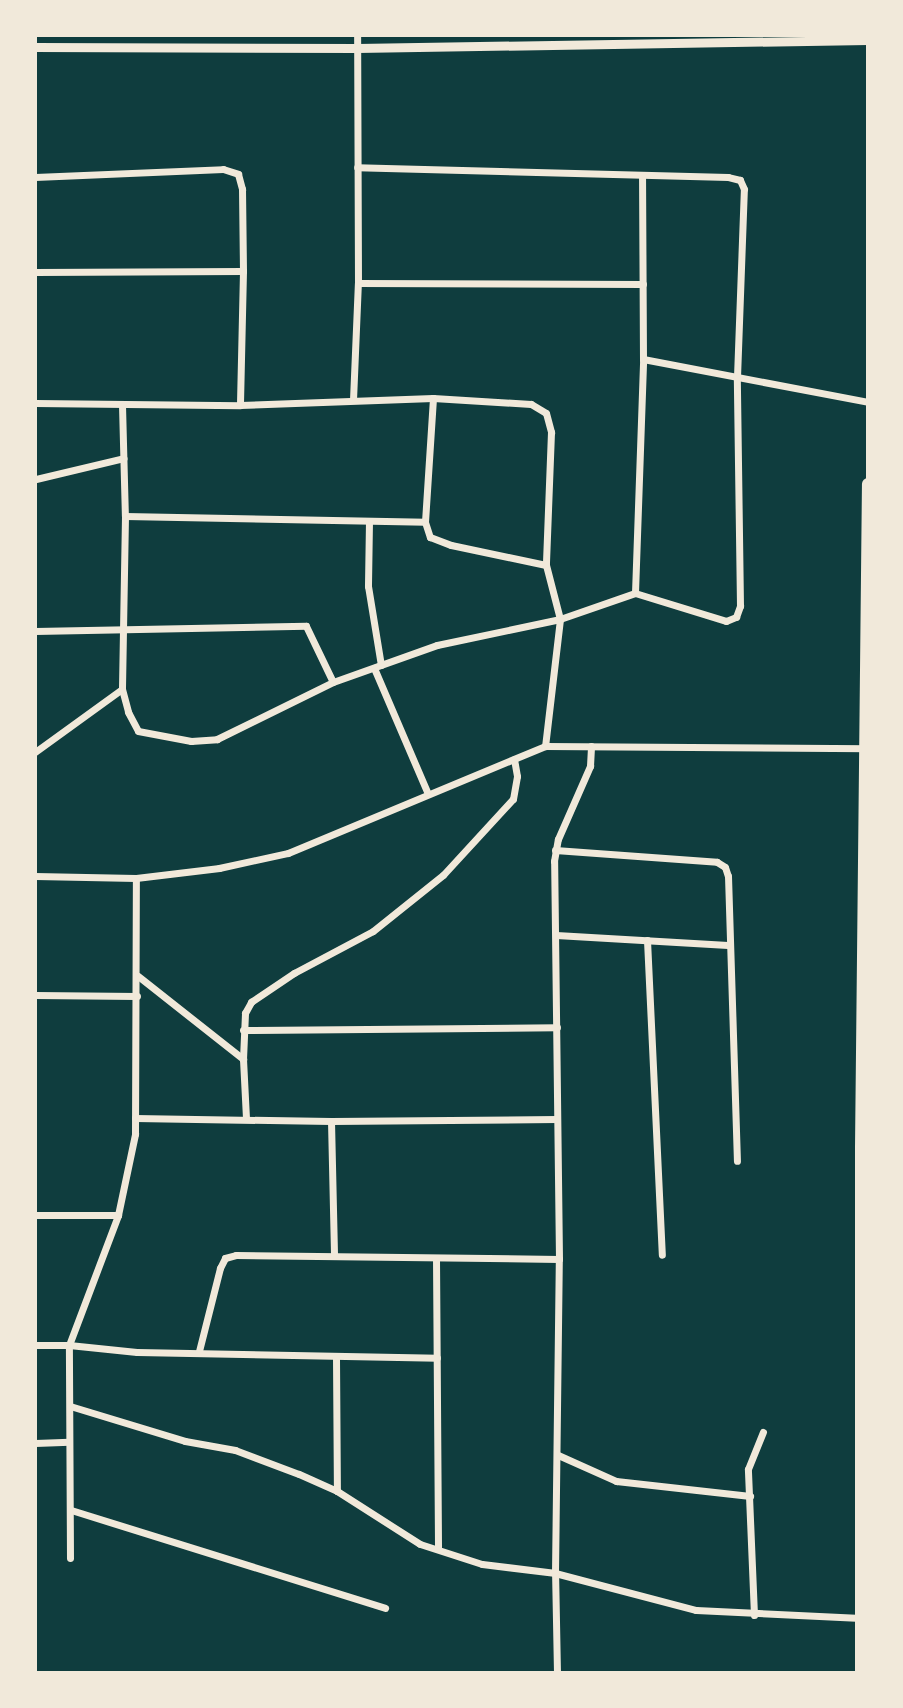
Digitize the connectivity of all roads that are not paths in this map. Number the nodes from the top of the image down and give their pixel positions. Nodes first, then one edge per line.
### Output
1 (357, 35) edge
2 (868, 40) edge
3 (35, 47) edge
4 (357, 48) junction
5 (357, 167) junction
6 (642, 176) junction
7 (35, 177) edge
8 (243, 271) junction
9 (35, 272) edge
10 (358, 283) junction
11 (643, 284) junction
12 (643, 359) junction
13 (737, 377) junction
14 (433, 398) junction
15 (353, 400) junction
16 (868, 402) edge
17 (35, 403) edge
18 (122, 405) junction
19 (240, 405) junction
20 (124, 458) junction
21 (36, 479) edge
22 (868, 484) edge
23 (125, 516) junction
24 (369, 521) junction
25 (425, 522) junction
26 (546, 565) junction
27 (635, 593) junction
28 (560, 619) junction
29 (35, 631) edge
30 (123, 631) junction
31 (377, 666) junction
32 (333, 682) junction
33 (122, 689) junction
34 (545, 746) junction
35 (592, 746) junction
36 (867, 748) edge
37 (35, 752) edge
38 (513, 758) junction
39 (428, 794) junction
40 (555, 850) junction
41 (35, 876) edge
42 (136, 878) junction
43 (556, 935) junction
44 (646, 940) junction
45 (728, 944) junction
46 (138, 975) junction
47 (35, 995) edge
48 (137, 996) junction
49 (557, 1027) junction
50 (243, 1030) junction
51 (243, 1059) junction
52 (135, 1118) junction
53 (246, 1119) junction
54 (557, 1119) junction
55 (331, 1121) junction
56 (737, 1161) dead end
57 (35, 1215) edge
58 (118, 1215) junction
59 (334, 1255) junction
60 (662, 1255) dead end
61 (436, 1258) junction
62 (559, 1259) junction
63 (35, 1345) edge
64 (69, 1345) junction
65 (199, 1351) junction
66 (336, 1358) junction
67 (437, 1358) junction
68 (69, 1406) junction
69 (763, 1432) dead end
70 (69, 1442) junction
71 (35, 1443) edge
72 (558, 1455) junction
73 (337, 1491) junction
74 (750, 1496) junction
75 (71, 1510) junction
76 (438, 1549) junction
77 (70, 1558) dead end
78 (555, 1573) junction
79 (384, 1608) dead end
80 (754, 1615) junction
81 (865, 1618) edge
82 (557, 1673) edge
83 (861, 1673) edge

1 - 4 street
2 - 4 street
3 - 4 street
4 - 5 street
5 - 6 street
5 - 10 street
6 - 11 street
6 - 13 street
7 - 8 street
8 - 9 street
8 - 19 street
10 - 11 street
10 - 15 street
11 - 12 street
12 - 13 street
12 - 27 street
13 - 16 street
13 - 27 street
14 - 15 street
14 - 25 street
14 - 26 street
15 - 19 street
17 - 18 street
18 - 19 street
18 - 20 street
20 - 21 street
20 - 23 street
22 - 36 highway
23 - 24 street
23 - 30 street
24 - 25 street
24 - 31 street
25 - 26 street
26 - 28 street
27 - 28 street
28 - 31 street
28 - 34 street
29 - 30 street
30 - 32 street
30 - 33 street
31 - 32 street
31 - 39 street
32 - 33 street
33 - 37 street
34 - 35 street
34 - 38 street
35 - 36 street
35 - 40 street
36 - 81 highway
38 - 39 street
38 - 50 street
39 - 42 street
40 - 43 street
40 - 45 street
41 - 42 street
42 - 46 street
43 - 44 street
43 - 49 street
44 - 45 street
44 - 60 street
45 - 56 street
46 - 48 street
46 - 51 street
47 - 48 street
48 - 52 street
49 - 50 street
49 - 54 street
50 - 51 street
51 - 53 street
52 - 53 street
52 - 58 street
53 - 55 street
54 - 55 street
54 - 62 street
55 - 59 street
57 - 58 street
58 - 64 street
59 - 61 street
59 - 65 street
61 - 62 street
61 - 67 street
62 - 72 street
63 - 64 street
64 - 65 street
64 - 68 street
65 - 66 street
66 - 67 street
66 - 73 street
67 - 76 street
68 - 70 street
68 - 73 street
69 - 74 street
70 - 71 street
70 - 75 street
72 - 74 street
72 - 78 street
73 - 76 street
74 - 80 street
75 - 77 street
75 - 79 street
76 - 78 street
78 - 80 street
78 - 82 street
80 - 81 street
81 - 83 highway

